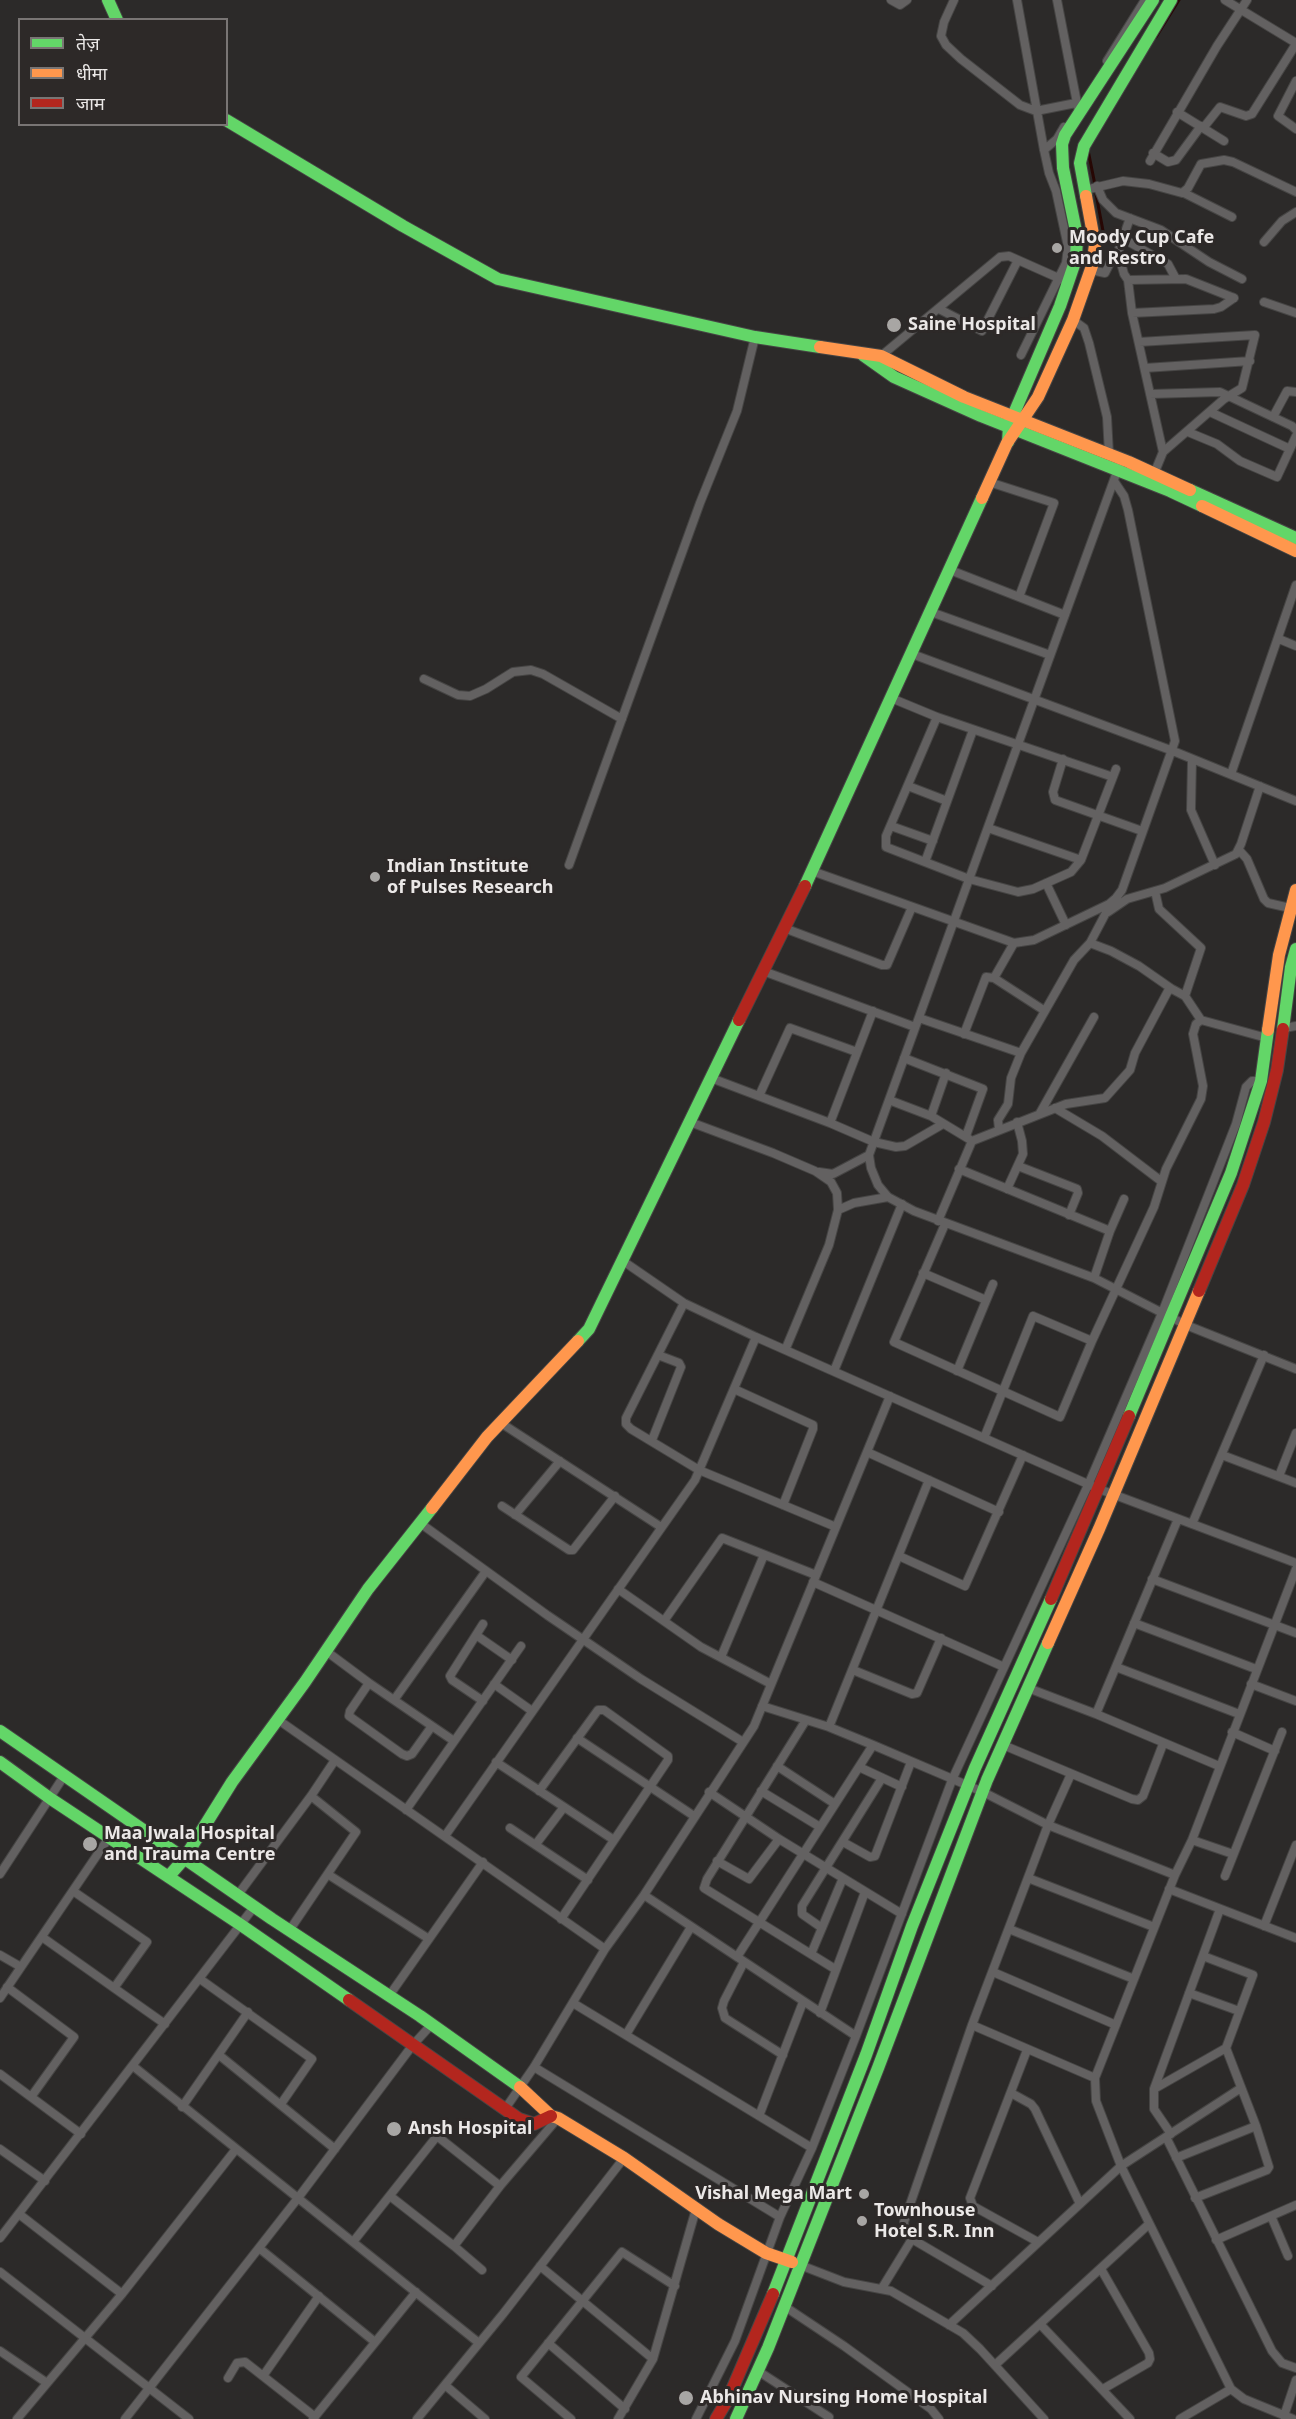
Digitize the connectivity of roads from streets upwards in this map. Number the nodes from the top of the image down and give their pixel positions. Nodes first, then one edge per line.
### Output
1 (108, 0) edge
2 (891, 0) edge
3 (907, 0) edge
4 (954, 0) edge
5 (1017, 0) edge
6 (1057, 0) edge
7 (1144, 0) edge
8 (1153, 0) edge
9 (1171, 0) edge
10 (1225, 0) edge
11 (1248, 0) edge
12 (1242, 10) junction
13 (116, 18) edge
14 (1296, 44) edge
15 (1296, 81) edge
16 (1078, 108) junction
17 (1036, 111) junction
18 (1177, 112) junction
19 (228, 121) edge
20 (1203, 126) junction
21 (1296, 129) edge
22 (1224, 141) dead end
23 (1044, 150) junction
24 (1097, 186) junction
25 (1085, 190) junction
26 (1296, 192) edge
27 (1184, 193) junction
28 (1296, 212) edge
29 (1232, 217) dead end
30 (1130, 218) junction
31 (1122, 238) junction
32 (1264, 242) dead end
33 (1120, 258) junction
34 (1018, 260) junction
35 (1091, 270) junction
36 (1176, 279) junction
37 (1242, 279) dead end
38 (1128, 280) junction
39 (1064, 281) junction
40 (1264, 302) dead end
41 (939, 309) junction
42 (1132, 313) junction
43 (1296, 313) edge
44 (1073, 320) junction
45 (755, 337) junction
46 (1139, 342) junction
47 (860, 353) junction
48 (1021, 355) dead end
49 (881, 356) junction
50 (1250, 361) junction
51 (1145, 368) junction
52 (1296, 392) edge
53 (1150, 394) junction
54 (1229, 396) junction
55 (1210, 412) junction
56 (1273, 417) junction
57 (1016, 423) junction
58 (1296, 430) edge
59 (1188, 432) junction
60 (1296, 436) edge
61 (1163, 452) junction
62 (1288, 453) junction
63 (1109, 454) junction
64 (1296, 462) edge
65 (1118, 470) junction
66 (1154, 474) junction
67 (990, 482) junction
68 (1296, 538) edge
69 (1296, 551) edge
70 (950, 570) junction
71 (1296, 585) edge
72 (1019, 597) junction
73 (931, 612) junction
74 (1065, 615) junction
75 (1278, 639) junction
76 (1296, 646) edge
77 (912, 654) junction
78 (1050, 655) junction
79 (424, 679) dead end
80 (891, 698) junction
81 (1034, 700) junction
82 (937, 717) junction
83 (622, 719) junction
84 (973, 730) junction
85 (1019, 743) junction
86 (1173, 751) junction
87 (1062, 759) junction
88 (1192, 759) junction
89 (1231, 774) junction
90 (908, 786) junction
91 (1260, 786) junction
92 (947, 801) junction
93 (1296, 801) edge
94 (1098, 816) junction
95 (891, 826) junction
96 (988, 828) junction
97 (1142, 831) junction
98 (933, 841) junction
99 (1239, 850) junction
100 (1082, 860) junction
101 (925, 862) junction
102 (569, 865) dead end
103 (1215, 865) junction
104 (812, 871) junction
105 (969, 879) junction
106 (1046, 883) junction
107 (1296, 890) edge
108 (1155, 891) junction
109 (912, 907) junction
110 (1109, 908) junction
111 (1290, 908) junction
112 (954, 921) junction
113 (1066, 925) junction
114 (784, 928) junction
115 (1014, 943) junction
116 (1090, 943) junction
117 (1296, 949) edge
118 (763, 971) junction
119 (994, 978) junction
120 (1172, 989) junction
121 (1185, 996) junction
122 (873, 1011) junction
123 (1045, 1011) junction
124 (1094, 1017) dead end
125 (1201, 1020) junction
126 (917, 1023) junction
127 (1290, 1027) edge
128 (964, 1034) junction
129 (1267, 1038) junction
130 (857, 1052) junction
131 (1021, 1053) junction
132 (904, 1058) junction
133 (946, 1073) junction
134 (711, 1078) junction
135 (759, 1096) junction
136 (889, 1100) junction
137 (1056, 1108) junction
138 (1040, 1113) junction
139 (931, 1116) junction
140 (690, 1122) junction
141 (1017, 1122) junction
142 (830, 1123) junction
143 (943, 1124) junction
144 (999, 1129) junction
145 (969, 1139) junction
146 (874, 1142) junction
147 (869, 1155) junction
148 (1018, 1166) junction
149 (959, 1169) junction
150 (815, 1172) junction
151 (1161, 1181) junction
152 (1007, 1189) junction
153 (888, 1197) junction
154 (1124, 1199) dead end
155 (902, 1204) junction
156 (838, 1210) junction
157 (1069, 1215) junction
158 (941, 1222) junction
159 (1110, 1231) junction
160 (623, 1261) junction
161 (923, 1274) junction
162 (1094, 1278) junction
163 (993, 1284) dead end
164 (1115, 1289) junction
165 (986, 1300) junction
166 (684, 1303) junction
167 (1167, 1315) junction
168 (1186, 1324) junction
169 (756, 1337) junction
170 (1092, 1341) junction
171 (786, 1348) junction
172 (658, 1355) junction
173 (1264, 1355) junction
174 (1296, 1369) edge
175 (834, 1371) junction
176 (957, 1371) junction
177 (734, 1389) junction
178 (1002, 1392) junction
179 (890, 1396) junction
180 (501, 1422) junction
181 (1296, 1433) edge
182 (984, 1438) junction
183 (652, 1440) junction
184 (867, 1452) junction
185 (1023, 1455) junction
186 (1222, 1455) junction
187 (560, 1461) junction
188 (699, 1470) junction
189 (1279, 1476) junction
190 (929, 1480) junction
191 (1296, 1483) edge
192 (1094, 1486) junction
193 (1113, 1495) junction
194 (615, 1496) junction
195 (783, 1505) junction
196 (502, 1506) dead end
197 (999, 1512) junction
198 (515, 1515) junction
199 (1178, 1519) junction
200 (420, 1523) junction
201 (1192, 1524) junction
202 (661, 1527) junction
203 (836, 1527) junction
204 (764, 1555) junction
205 (899, 1556) junction
206 (1296, 1563) edge
207 (1296, 1569) edge
208 (486, 1571) junction
209 (815, 1578) junction
210 (1152, 1580) junction
211 (618, 1589) junction
212 (877, 1610) junction
213 (664, 1621) junction
214 (1134, 1623) junction
215 (483, 1624) dead end
216 (1274, 1626) junction
217 (1296, 1633) edge
218 (476, 1635) junction
219 (941, 1638) junction
220 (582, 1639) junction
221 (521, 1646) dead end
222 (326, 1651) junction
223 (721, 1657) junction
224 (512, 1660) junction
225 (1004, 1667) junction
226 (1116, 1667) junction
227 (853, 1670) junction
228 (1257, 1670) junction
229 (369, 1683) junction
230 (494, 1684) junction
231 (771, 1684) junction
232 (1251, 1684) junction
233 (1028, 1688) junction
234 (394, 1700) junction
235 (483, 1701) junction
236 (1296, 1701) edge
237 (762, 1706) junction
238 (532, 1711) junction
239 (1096, 1714) junction
240 (1239, 1714) junction
241 (277, 1719) junction
242 (806, 1720) junction
243 (432, 1726) junction
244 (829, 1727) junction
245 (0, 1731) edge
246 (1232, 1732) junction
247 (1282, 1732) dead end
248 (577, 1738) junction
249 (454, 1741) junction
250 (743, 1742) junction
251 (1163, 1744) junction
252 (873, 1745) junction
253 (1003, 1745) junction
254 (1275, 1750) junction
255 (335, 1760) junction
256 (0, 1762) edge
257 (496, 1762) junction
258 (911, 1762) junction
259 (777, 1766) junction
260 (1219, 1766) junction
261 (859, 1767) junction
262 (1071, 1774) junction
263 (64, 1776) junction
264 (882, 1778) junction
265 (952, 1780) junction
266 (968, 1786) junction
267 (649, 1787) junction
268 (902, 1787) junction
269 (539, 1791) junction
270 (761, 1791) junction
271 (709, 1792) junction
272 (983, 1792) junction
273 (311, 1796) junction
274 (51, 1799) junction
275 (835, 1804) junction
276 (564, 1807) junction
277 (406, 1810) junction
278 (694, 1816) junction
279 (745, 1816) junction
280 (1048, 1825) junction
281 (820, 1827) junction
282 (510, 1828) dead end
283 (110, 1836) junction
284 (445, 1836) junction
285 (779, 1839) junction
286 (614, 1840) junction
287 (1192, 1840) junction
288 (843, 1842) junction
289 (536, 1845) junction
290 (1296, 1845) edge
291 (803, 1854) junction
292 (1233, 1854) junction
293 (184, 1859) junction
294 (717, 1861) junction
295 (483, 1862) junction
296 (826, 1868) junction
297 (0, 1874) edge
298 (329, 1875) junction
299 (1175, 1875) junction
300 (169, 1876) junction
301 (1225, 1876) dead end
302 (843, 1878) junction
303 (1028, 1878) junction
304 (588, 1880) junction
305 (1170, 1889) junction
306 (73, 1891) junction
307 (865, 1892) junction
308 (644, 1895) junction
309 (237, 1896) junction
310 (254, 1907) junction
311 (1220, 1909) junction
312 (902, 1914) junction
313 (561, 1919) junction
314 (759, 1923) junction
315 (241, 1925) junction
316 (1264, 1926) junction
317 (691, 1927) junction
318 (1154, 1927) junction
319 (822, 1928) junction
320 (1009, 1929) junction
321 (290, 1931) junction
322 (42, 1937) junction
323 (1296, 1938) edge
324 (429, 1940) junction
325 (605, 1949) junction
326 (811, 1954) junction
327 (0, 1955) edge
328 (1203, 1956) junction
329 (741, 1960) junction
330 (21, 1967) junction
331 (835, 1969) junction
332 (993, 1972) junction
333 (200, 1979) junction
334 (1134, 1979) junction
335 (7, 1987) junction
336 (114, 1988) junction
337 (1189, 1993) junction
338 (389, 1996) junction
339 (0, 1998) edge
340 (573, 2002) junction
341 (804, 2002) junction
342 (1239, 2011) junction
343 (248, 2012) junction
344 (820, 2013) junction
345 (165, 2024) junction
346 (432, 2025) junction
347 (972, 2025) junction
348 (1116, 2025) junction
349 (627, 2033) junction
350 (856, 2036) junction
351 (412, 2046) junction
352 (1226, 2048) junction
353 (1027, 2050) junction
354 (219, 2055) junction
355 (783, 2055) junction
356 (133, 2066) junction
357 (534, 2067) junction
358 (0, 2074) edge
359 (1095, 2078) junction
360 (521, 2087) junction
361 (1241, 2088) junction
362 (1154, 2090) junction
363 (1011, 2093) junction
364 (31, 2097) junction
365 (280, 2104) junction
366 (182, 2107) junction
367 (505, 2109) junction
368 (759, 2116) junction
369 (554, 2117) junction
370 (1256, 2126) junction
371 (81, 2134) junction
372 (1168, 2135) junction
373 (812, 2148) junction
374 (0, 2149) edge
375 (236, 2149) junction
376 (335, 2149) junction
377 (624, 2158) junction
378 (1176, 2158) junction
379 (1121, 2166) junction
380 (45, 2181) junction
381 (500, 2186) junction
382 (390, 2196) junction
383 (298, 2198) junction
384 (1195, 2198) junction
385 (1080, 2204) junction
386 (1296, 2205) edge
387 (696, 2209) junction
388 (18, 2214) junction
389 (1271, 2216) junction
390 (780, 2217) junction
391 (1149, 2224) junction
392 (0, 2238) edge
393 (912, 2239) junction
394 (1216, 2240) junction
395 (353, 2242) junction
396 (1038, 2242) junction
397 (454, 2246) junction
398 (259, 2248) junction
399 (766, 2253) junction
400 (1288, 2256) dead end
401 (785, 2260) junction
402 (800, 2265) junction
403 (540, 2266) junction
404 (1101, 2269) junction
405 (482, 2270) dead end
406 (0, 2272) edge
407 (675, 2286) junction
408 (992, 2286) junction
409 (882, 2288) junction
410 (416, 2292) junction
411 (122, 2294) junction
412 (320, 2296) junction
413 (583, 2301) junction
414 (784, 2306) junction
415 (1040, 2324) junction
416 (949, 2325) junction
417 (84, 2337) junction
418 (375, 2342) junction
419 (479, 2343) junction
420 (549, 2343) junction
421 (0, 2351) edge
422 (653, 2359) junction
423 (994, 2365) junction
424 (1296, 2368) edge
425 (758, 2371) junction
426 (263, 2376) junction
427 (228, 2378) dead end
428 (1296, 2380) edge
429 (47, 2383) junction
430 (445, 2385) junction
431 (149, 2388) junction
432 (1231, 2389) junction
433 (1104, 2390) junction
434 (625, 2409) junction
435 (1288, 2417) edge
436 (314, 2418) edge
437 (830, 2418) edge
438 (938, 2418) edge
439 (18, 2419) edge
440 (125, 2419) edge
441 (189, 2419) edge
442 (417, 2419) edge
443 (485, 2419) edge
444 (572, 2419) edge
445 (618, 2419) edge
446 (696, 2419) edge
447 (716, 2419) edge
448 (736, 2419) edge
449 (1044, 2419) edge
450 (1130, 2419) edge
451 (1180, 2419) edge

1 - 13 street
2 - 3 street
4 - 17 street
5 - 17 street
6 - 16 street
7 - 16 street
8 - 16 street
9 - 25 street
10 - 12 street
11 - 12 street
12 - 14 street
12 - 18 street
14 - 20 street
15 - 21 street
16 - 17 street
16 - 23 street
16 - 39 street
17 - 23 street
18 - 20 street
18 - 20 street
19 - 45 street
20 - 22 street
23 - 39 street
24 - 25 street
24 - 27 street
24 - 30 street
25 - 35 street
26 - 27 street
27 - 29 street
28 - 32 street
30 - 31 street
30 - 37 street
31 - 33 street
31 - 36 street
33 - 35 street
33 - 38 street
34 - 39 street
34 - 41 street
34 - 41 street
35 - 44 street
36 - 38 street
36 - 42 street
38 - 42 street
39 - 48 street
39 - 57 street
40 - 43 street
41 - 49 street
42 - 46 street
44 - 57 street
44 - 63 street
45 - 47 street
45 - 83 street
46 - 50 street
46 - 51 street
47 - 49 street
47 - 57 street
49 - 57 street
50 - 51 street
50 - 54 street
51 - 53 street
52 - 56 street
53 - 54 street
53 - 61 street
54 - 55 street
54 - 56 street
55 - 59 street
55 - 62 street
56 - 58 street
57 - 63 street
57 - 65 street
57 - 67 street
59 - 61 street
59 - 62 street
60 - 62 street
61 - 66 street
62 - 64 street
63 - 65 street
65 - 66 street
65 - 69 street
65 - 74 street
65 - 86 street
66 - 68 street
67 - 70 street
67 - 72 street
70 - 72 street
70 - 73 street
71 - 75 street
72 - 74 street
73 - 77 street
73 - 78 street
74 - 78 street
75 - 76 street
75 - 89 street
77 - 80 street
77 - 81 street
78 - 81 street
79 - 83 street
80 - 82 street
80 - 104 street
81 - 85 street
81 - 86 street
82 - 84 street
82 - 90 street
83 - 102 street
84 - 85 street
84 - 92 street
85 - 87 street
85 - 96 street
86 - 88 street
86 - 97 street
87 - 94 street
87 - 94 street
88 - 89 street
88 - 103 street
89 - 91 street
90 - 92 street
90 - 95 street
91 - 93 street
91 - 99 street
92 - 98 street
94 - 97 street
94 - 100 street
95 - 98 street
95 - 101 street
96 - 100 street
96 - 105 street
97 - 110 street
98 - 101 street
99 - 103 street
99 - 111 street
100 - 106 street
101 - 105 street
103 - 108 street
104 - 109 street
104 - 114 street
105 - 106 street
105 - 112 street
106 - 113 street
107 - 111 street
108 - 110 street
108 - 121 street
109 - 112 street
109 - 114 street
110 - 113 street
110 - 116 street
111 - 129 street
112 - 115 street
112 - 126 street
113 - 115 street
114 - 118 street
115 - 119 street
116 - 120 street
116 - 123 street
117 - 127 street
118 - 122 street
118 - 134 street
119 - 123 street
119 - 128 street
120 - 121 street
120 - 137 street
121 - 125 street
122 - 126 street
122 - 130 street
123 - 131 street
124 - 138 street
125 - 129 street
125 - 151 street
126 - 128 street
126 - 132 street
127 - 168 street
128 - 131 street
129 - 167 street
130 - 135 street
130 - 142 street
131 - 144 street
132 - 133 street
132 - 136 street
133 - 139 street
133 - 145 street
134 - 135 street
134 - 140 street
135 - 142 street
136 - 139 street
136 - 146 street
137 - 138 street
137 - 151 street
138 - 141 street
139 - 143 street
140 - 150 street
140 - 160 street
141 - 144 street
141 - 148 street
142 - 146 street
143 - 145 street
143 - 146 street
144 - 145 street
145 - 149 street
146 - 147 street
147 - 150 street
147 - 153 street
148 - 152 street
148 - 157 street
149 - 152 street
149 - 158 street
150 - 156 street
151 - 164 street
152 - 157 street
153 - 155 street
153 - 156 street
154 - 159 street
155 - 158 street
155 - 175 street
156 - 171 street
157 - 159 street
158 - 161 street
158 - 162 street
159 - 162 street
160 - 166 street
160 - 180 street
161 - 165 street
161 - 176 street
162 - 164 street
163 - 165 street
164 - 167 street
164 - 170 street
165 - 176 street
166 - 169 street
166 - 172 street
167 - 168 street
167 - 192 street
168 - 173 street
168 - 193 street
169 - 171 street
169 - 177 street
170 - 178 street
170 - 178 street
171 - 175 street
172 - 183 street
172 - 183 street
173 - 174 street
173 - 186 street
175 - 179 street
176 - 178 street
177 - 188 street
177 - 195 street
178 - 182 street
179 - 182 street
179 - 184 street
180 - 187 street
180 - 200 street
181 - 189 street
182 - 185 street
183 - 188 street
184 - 190 street
184 - 203 street
185 - 192 street
185 - 197 street
186 - 189 street
186 - 201 street
187 - 194 street
187 - 198 street
188 - 195 street
188 - 202 street
189 - 191 street
190 - 197 street
190 - 205 street
192 - 193 street
192 - 225 street
192 - 266 street
193 - 199 street
193 - 233 street
194 - 198 street
194 - 202 street
195 - 203 street
196 - 198 street
197 - 205 street
199 - 201 street
199 - 210 street
200 - 208 street
200 - 222 street
201 - 206 street
202 - 211 street
203 - 209 street
204 - 209 street
204 - 213 street
204 - 223 street
205 - 212 street
207 - 216 street
208 - 220 street
208 - 234 street
209 - 212 street
209 - 231 street
210 - 214 street
210 - 216 street
211 - 213 street
211 - 220 street
212 - 219 street
212 - 227 street
213 - 223 street
214 - 226 street
214 - 228 street
215 - 218 street
216 - 217 street
216 - 228 street
218 - 224 street
218 - 235 street
219 - 225 street
219 - 227 street
220 - 238 street
220 - 250 street
221 - 224 street
222 - 229 street
222 - 241 street
223 - 231 street
224 - 230 street
225 - 265 street
226 - 239 street
226 - 240 street
227 - 244 street
228 - 232 street
229 - 234 street
229 - 243 street
230 - 235 street
230 - 238 street
231 - 237 street
232 - 236 street
232 - 240 street
233 - 239 street
233 - 253 street
234 - 243 street
235 - 249 street
237 - 242 street
237 - 250 street
238 - 257 street
239 - 251 street
240 - 246 street
241 - 255 street
241 - 293 street
242 - 244 street
242 - 259 street
243 - 249 street
244 - 252 street
245 - 263 street
246 - 254 street
246 - 260 street
247 - 254 street
248 - 267 street
248 - 267 street
248 - 269 street
249 - 277 street
250 - 271 street
251 - 260 street
251 - 262 street
252 - 258 street
252 - 261 street
253 - 262 street
253 - 272 street
254 - 292 street
255 - 273 street
255 - 277 street
256 - 274 street
257 - 269 street
257 - 284 street
258 - 265 street
258 - 268 street
259 - 270 street
259 - 275 street
260 - 287 street
261 - 264 street
261 - 275 street
262 - 280 street
263 - 274 street
263 - 293 street
264 - 268 street
264 - 288 street
265 - 266 street
265 - 312 street
266 - 272 street
266 - 401 street
267 - 278 street
267 - 286 street
268 - 288 street
269 - 276 street
270 - 279 street
270 - 281 street
271 - 278 street
271 - 279 street
272 - 280 street
272 - 402 street
273 - 298 street
273 - 309 street
274 - 283 street
274 - 297 street
275 - 281 street
276 - 286 street
276 - 289 street
277 - 284 street
278 - 308 street
279 - 285 street
279 - 294 street
280 - 299 street
280 - 303 street
281 - 291 street
282 - 289 street
283 - 300 street
283 - 306 street
284 - 295 street
285 - 291 street
285 - 294 street
286 - 304 street
287 - 292 street
287 - 299 street
288 - 296 street
289 - 304 street
290 - 316 street
291 - 296 street
291 - 314 street
292 - 301 street
293 - 300 street
293 - 309 street
294 - 314 street
295 - 313 street
295 - 324 street
296 - 302 street
296 - 319 street
298 - 321 street
298 - 324 street
299 - 305 street
300 - 315 street
302 - 307 street
302 - 319 street
303 - 318 street
303 - 320 street
304 - 313 street
305 - 311 street
305 - 318 street
306 - 322 street
306 - 336 street
307 - 312 street
307 - 331 street
308 - 317 street
308 - 325 street
309 - 310 street
310 - 315 street
310 - 321 street
311 - 316 street
311 - 328 street
312 - 350 street
313 - 325 street
314 - 326 street
314 - 329 street
315 - 333 street
315 - 351 street
316 - 323 street
317 - 329 street
317 - 349 street
318 - 334 street
319 - 326 street
320 - 332 street
320 - 334 street
321 - 338 street
322 - 330 street
322 - 336 street
324 - 338 street
325 - 340 street
326 - 331 street
327 - 330 street
328 - 337 street
328 - 342 street
329 - 341 street
329 - 355 street
330 - 335 street
331 - 344 street
332 - 347 street
332 - 348 street
333 - 343 street
333 - 345 street
334 - 348 street
335 - 339 street
335 - 364 street
336 - 345 street
337 - 342 street
337 - 362 street
338 - 346 street
340 - 349 street
340 - 357 street
341 - 344 street
341 - 355 street
342 - 352 street
343 - 354 street
343 - 365 street
344 - 350 street
345 - 356 street
346 - 351 street
346 - 360 street
347 - 353 street
347 - 393 street
348 - 359 street
349 - 368 street
350 - 373 street
351 - 367 street
351 - 376 street
352 - 361 street
352 - 362 street
353 - 359 street
353 - 363 street
354 - 365 street
354 - 366 street
355 - 368 street
356 - 366 street
356 - 371 street
357 - 360 street
357 - 390 street
358 - 364 street
359 - 379 street
360 - 367 street
360 - 369 street
361 - 370 street
361 - 372 street
362 - 372 street
363 - 385 street
363 - 396 street
364 - 371 street
365 - 376 street
366 - 375 street
367 - 369 street
368 - 373 street
369 - 377 street
369 - 381 street
370 - 378 street
370 - 384 street
371 - 380 street
372 - 378 street
372 - 379 street
373 - 390 street
374 - 380 street
375 - 383 street
375 - 411 street
376 - 383 street
377 - 387 street
377 - 403 street
378 - 384 street
379 - 385 street
379 - 391 street
380 - 388 street
381 - 382 street
381 - 397 street
382 - 395 street
382 - 397 street
383 - 395 street
383 - 398 street
384 - 394 street
385 - 396 street
386 - 389 street
387 - 399 street
387 - 407 street
388 - 392 street
388 - 411 street
389 - 394 street
389 - 400 street
390 - 399 street
391 - 404 street
391 - 432 street
393 - 408 street
393 - 409 street
394 - 424 street
395 - 410 street
396 - 408 street
397 - 405 street
398 - 412 street
398 - 431 street
399 - 401 street
399 - 446 street
401 - 402 street
401 - 447 street
402 - 409 street
402 - 414 street
403 - 413 street
403 - 419 street
404 - 415 street
404 - 433 street
406 - 417 street
407 - 413 street
407 - 422 street
408 - 416 street
409 - 416 street
410 - 418 street
410 - 419 street
411 - 417 street
412 - 418 street
412 - 426 street
413 - 420 street
413 - 422 street
414 - 425 street
414 - 438 street
415 - 423 street
415 - 433 street
416 - 423 street
417 - 429 street
417 - 431 street
418 - 436 street
419 - 430 street
420 - 434 street
420 - 444 street
421 - 429 street
422 - 434 street
423 - 449 street
425 - 437 street
425 - 448 street
426 - 427 street
426 - 436 street
428 - 435 street
429 - 439 street
430 - 442 street
430 - 443 street
431 - 440 street
431 - 441 street
432 - 435 street
432 - 451 street
433 - 450 street
434 - 445 street

